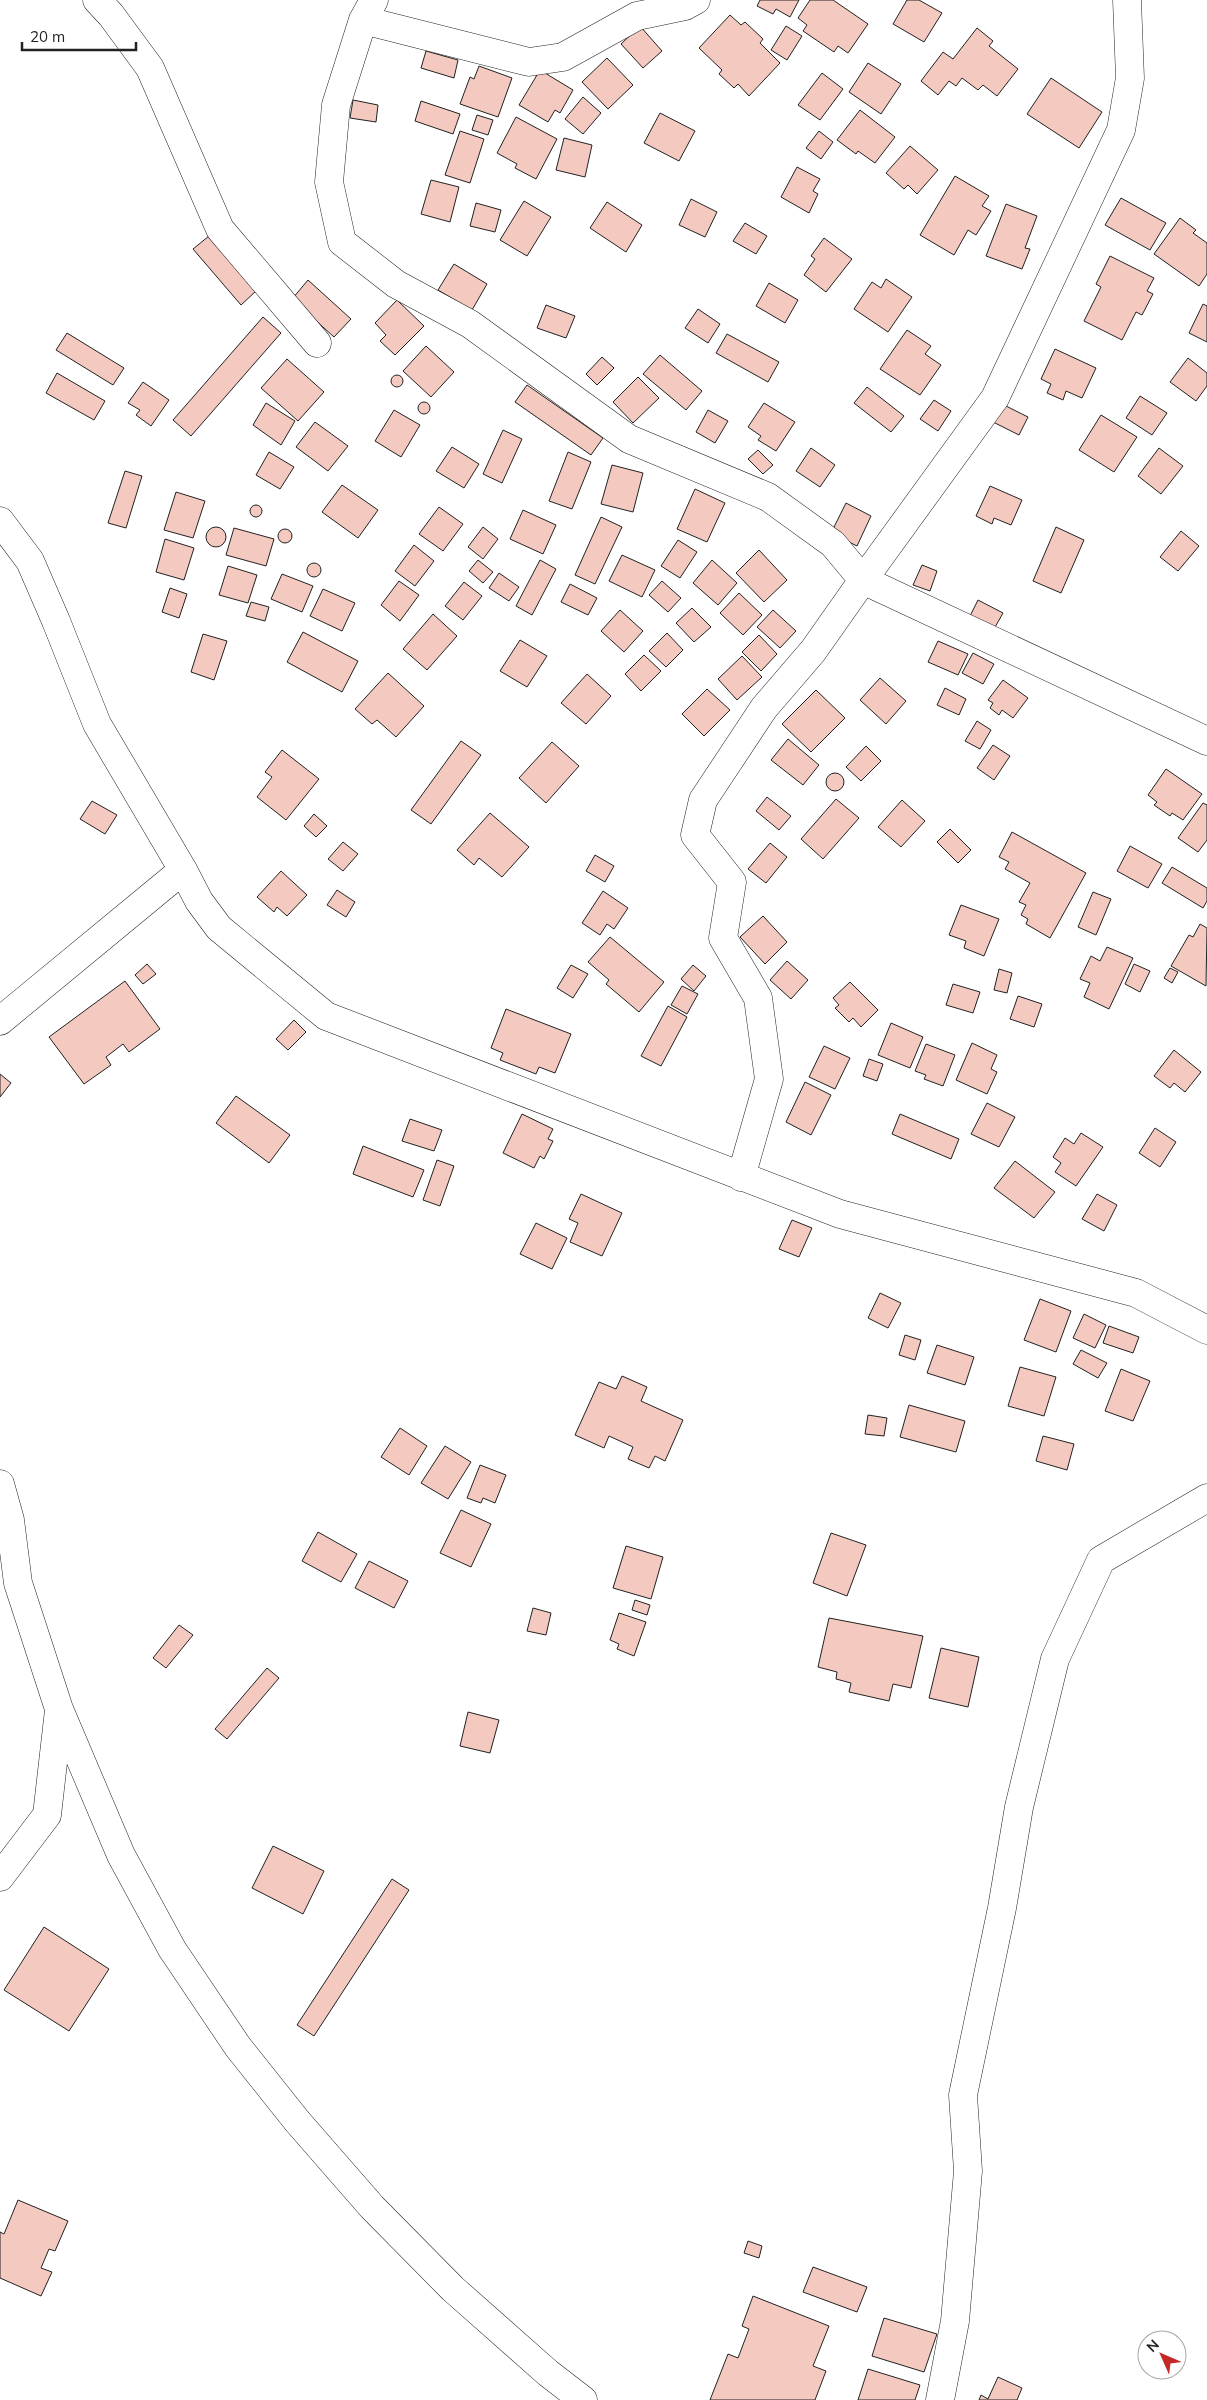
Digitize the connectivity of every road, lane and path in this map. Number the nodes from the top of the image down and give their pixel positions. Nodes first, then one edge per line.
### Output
1 (97, 0) edge
2 (696, 0) edge
3 (1127, 0) edge
4 (368, 10) edge
5 (317, 343) dead end
6 (0, 521) edge
7 (863, 580) junction
8 (1207, 741) edge
9 (182, 870) junction
10 (0, 1021) edge
11 (741, 1177) junction
12 (1207, 1330) edge
13 (0, 1484) edge
14 (1207, 1498) edge
15 (59, 1709) junction
16 (0, 1877) edge
17 (582, 2400) edge
18 (940, 2400) edge

1 - 5 street
2 - 4 street
3 - 7 street
4 - 7 street
6 - 9 street
7 - 8 street
7 - 11 street
9 - 10 street
9 - 11 street
11 - 12 street
13 - 15 street
14 - 18 street
15 - 16 street
15 - 17 street

